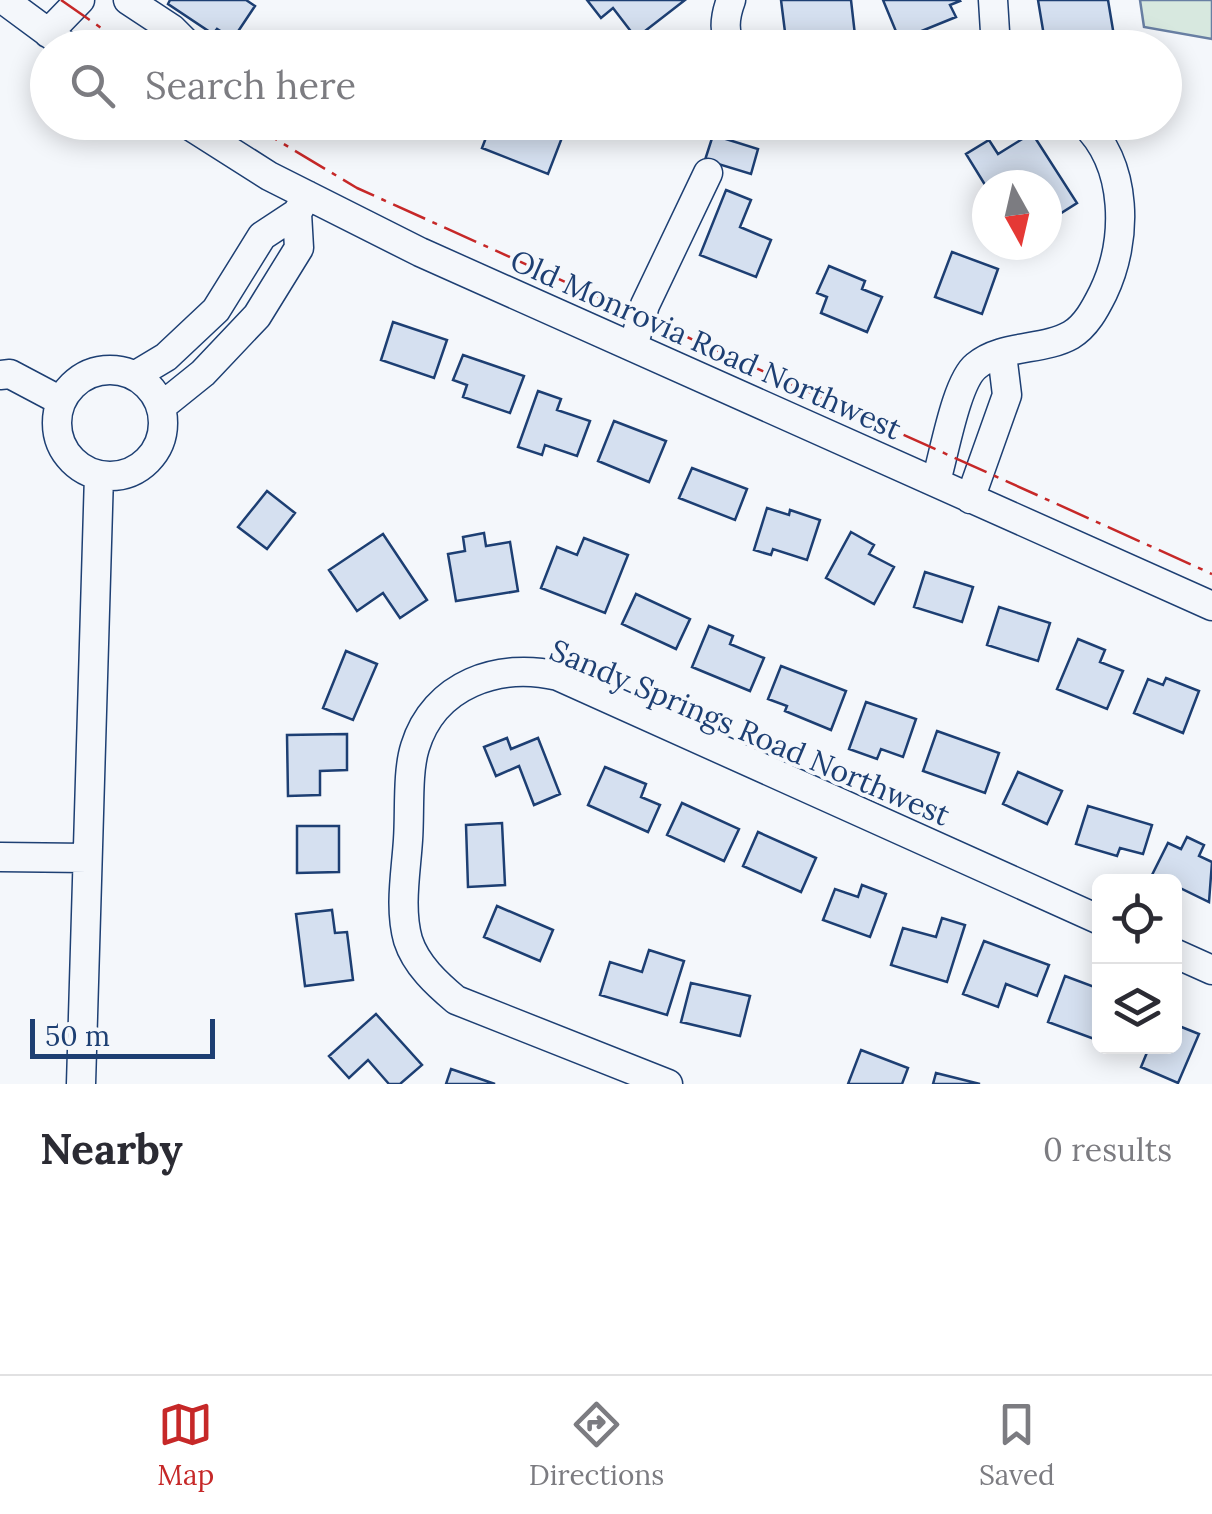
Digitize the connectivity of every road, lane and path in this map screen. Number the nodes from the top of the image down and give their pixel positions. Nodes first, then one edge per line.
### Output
1 (4, 0) edge
2 (80, 0) edge
3 (128, 0) edge
4 (730, 0) edge
5 (993, 0) edge
6 (45, 30) edge
7 (64, 30) edge
8 (173, 30) edge
9 (726, 30) edge
10 (995, 30) edge
11 (214, 140) edge
12 (1096, 140) edge
13 (708, 172) dead end
14 (302, 204) junction
15 (633, 347) junction
16 (1002, 354) junction
17 (0, 375) edge
18 (136, 376) junction
19 (62, 401) junction
20 (162, 406) junction
21 (100, 475) junction
22 (936, 481) junction
23 (970, 499) junction
24 (1212, 606) edge
25 (0, 857) edge
26 (87, 858) junction
27 (1092, 916) edge
28 (1182, 957) edge
29 (1212, 970) edge
30 (81, 1084) edge
31 (668, 1084) edge

1 - 6 street
2 - 7 street
3 - 8 street
4 - 9 street
5 - 10 street
11 - 14 street, Old Monrovia Road Northwest
12 - 16 street
13 - 15 street
14 - 15 street, Old Monrovia Road Northwest
14 - 18 street
14 - 20 street
15 - 22 street, Old Monrovia Road Northwest
16 - 22 street
16 - 23 street
17 - 19 street
18 - 19 street
18 - 20 street
19 - 21 street
20 - 21 street
21 - 26 street
22 - 23 street, Old Monrovia Road Northwest
23 - 24 street, Old Monrovia Road Northwest
25 - 26 street
26 - 30 street
27 - 31 street, Sandy Springs Road Northwest
28 - 29 street

